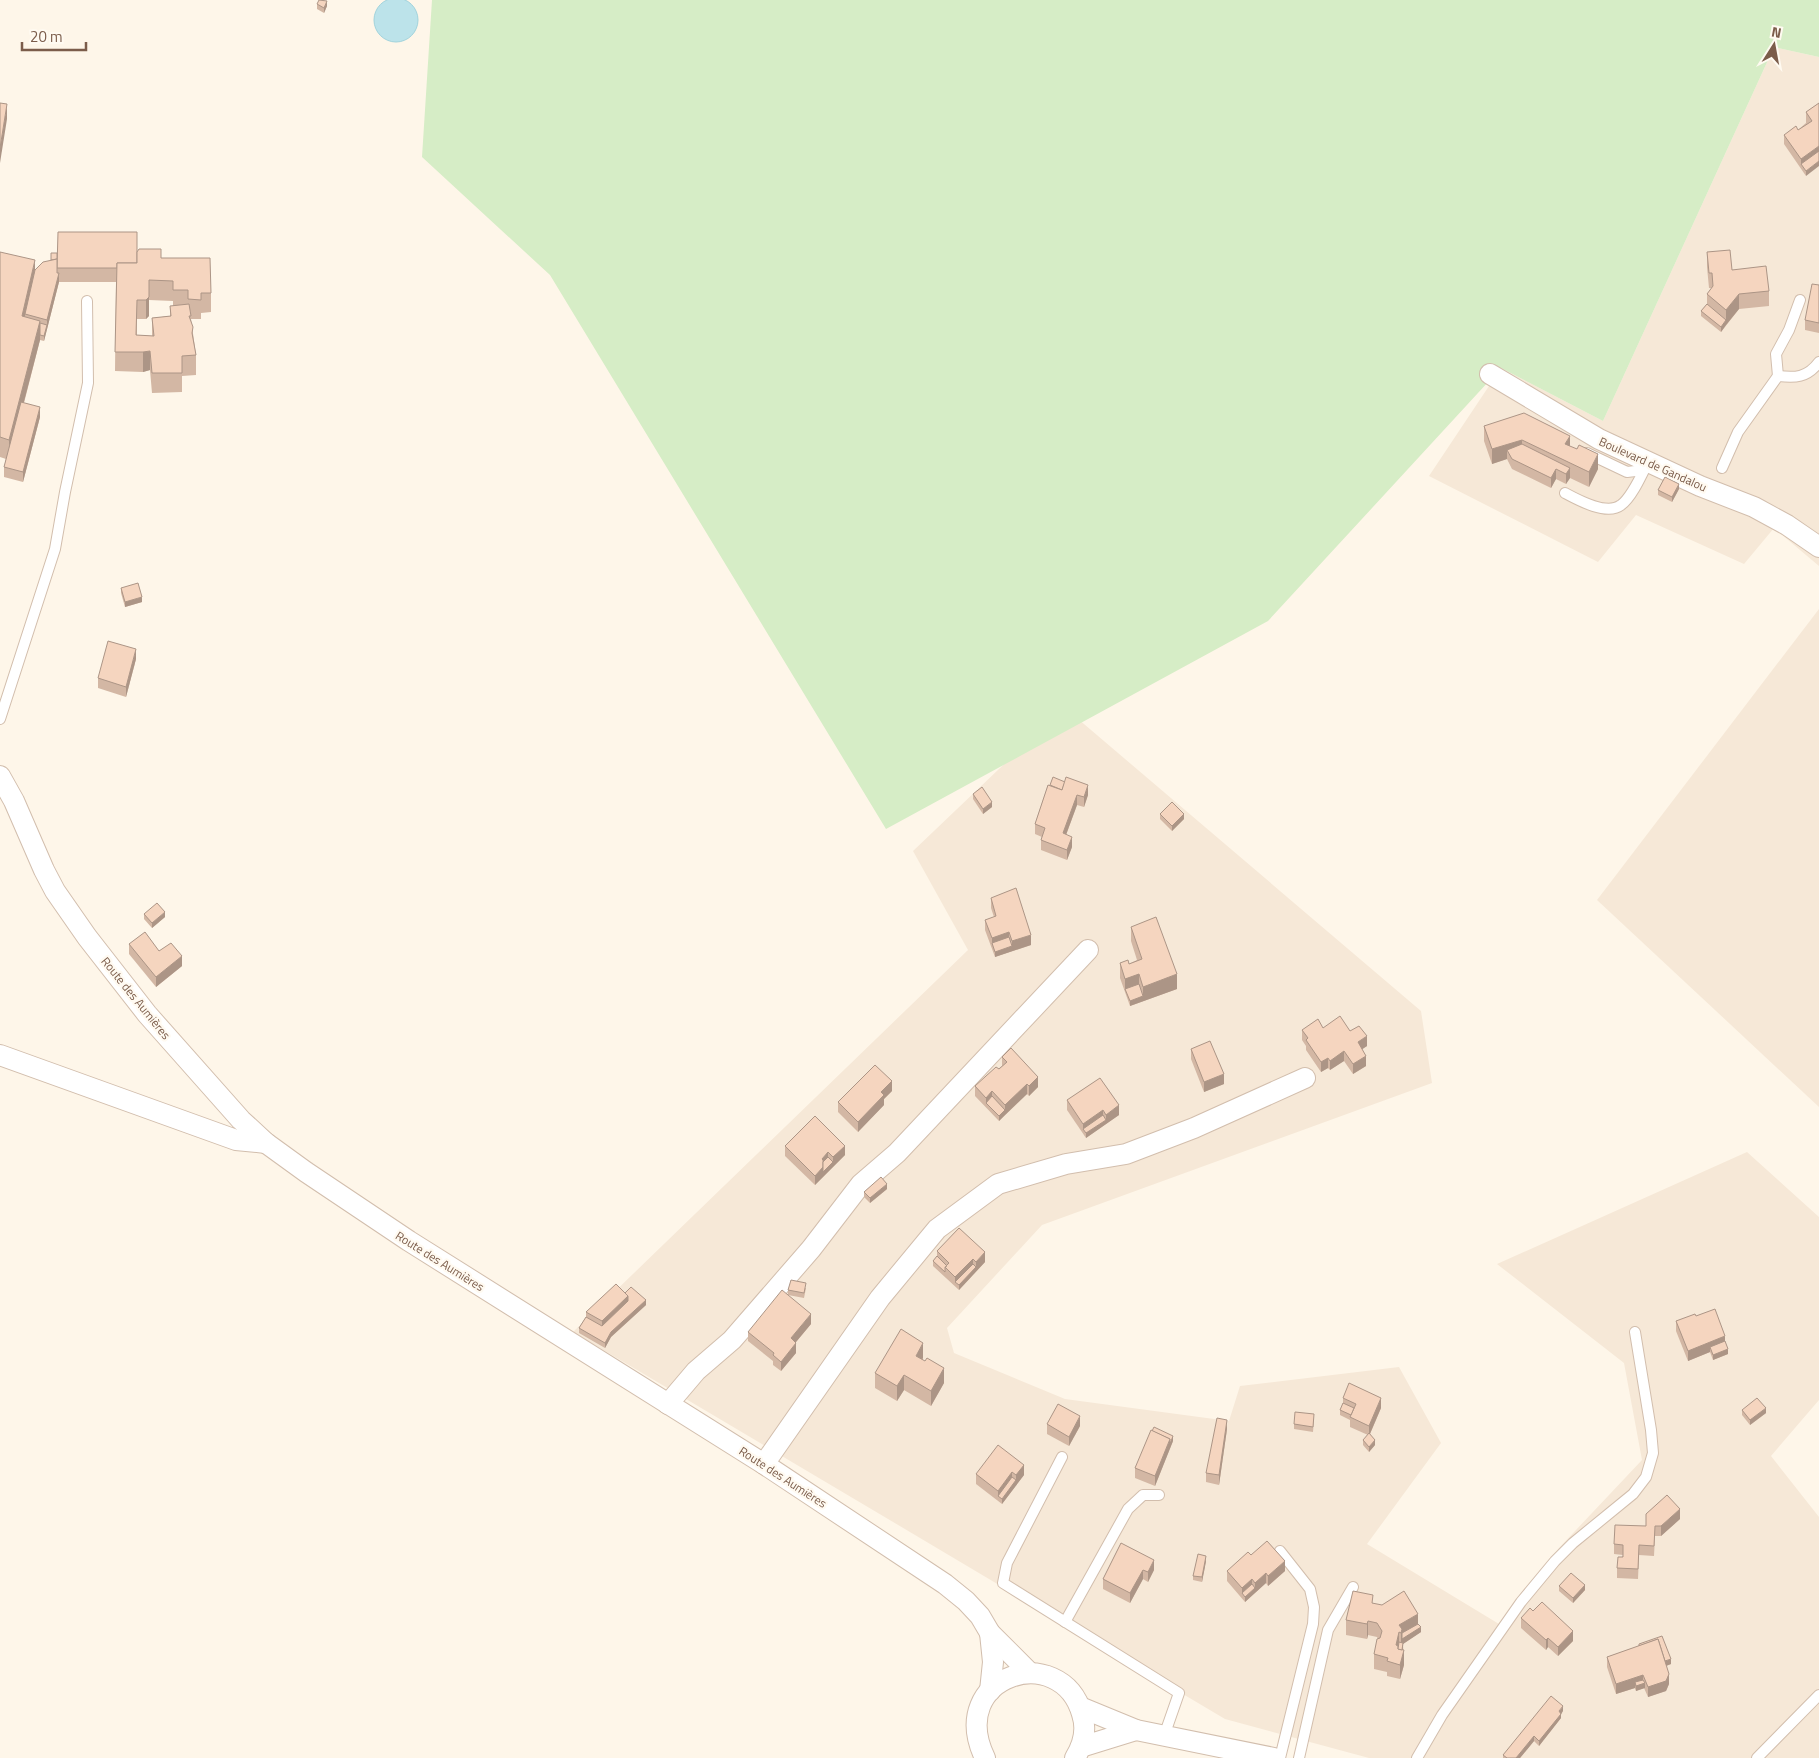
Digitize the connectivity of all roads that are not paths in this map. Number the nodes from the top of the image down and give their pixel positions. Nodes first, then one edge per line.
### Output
1 (1800, 300) dead end
2 (87, 301) dead end
3 (1819, 362) edge
4 (1490, 374) dead end
5 (1778, 376) junction
6 (1585, 452) edge
7 (1646, 466) junction
8 (1722, 468) dead end
9 (1565, 493) dead end
10 (1819, 547) edge
11 (0, 719) edge
12 (0, 776) edge
13 (1088, 950) dead end
14 (0, 1055) edge
15 (1305, 1078) dead end
16 (266, 1143) junction
17 (1636, 1332) dead end
18 (668, 1404) junction
19 (1062, 1458) dead end
20 (764, 1464) junction
21 (1159, 1495) dead end
22 (1280, 1550) dead end
23 (1353, 1586) dead end
24 (1065, 1622) junction
25 (990, 1633) junction
26 (1030, 1673) junction
27 (990, 1691) junction
28 (1819, 1695) edge
29 (1080, 1707) junction
30 (1136, 1730) junction
31 (1164, 1736) junction
32 (1078, 1752) edge
33 (985, 1758) edge
34 (1274, 1758) edge
35 (1280, 1758) edge
36 (1299, 1758) edge
37 (1416, 1758) edge
38 (1757, 1758) edge

1 - 5 lane
2 - 11 lane
3 - 5 lane
4 - 7 street, Boulevard de Gandalou
5 - 8 lane
6 - 7 lane
7 - 9 lane
7 - 10 street, Boulevard de Gandalou
12 - 16 street, Route des Aumières
13 - 18 street
14 - 16 street
15 - 20 street
16 - 18 street, Route des Aumières
17 - 37 lane
18 - 20 street, Route des Aumières
19 - 24 lane
20 - 25 street, Route des Aumières
21 - 24 lane
22 - 35 lane
23 - 36 lane
24 - 31 lane
25 - 26 street, Route des Aumières
25 - 27 street, Route des Aumières
26 - 27 street
26 - 29 street
27 - 33 street
28 - 38 lane
29 - 30 street
29 - 32 street
30 - 31 street
30 - 32 street
31 - 34 street

